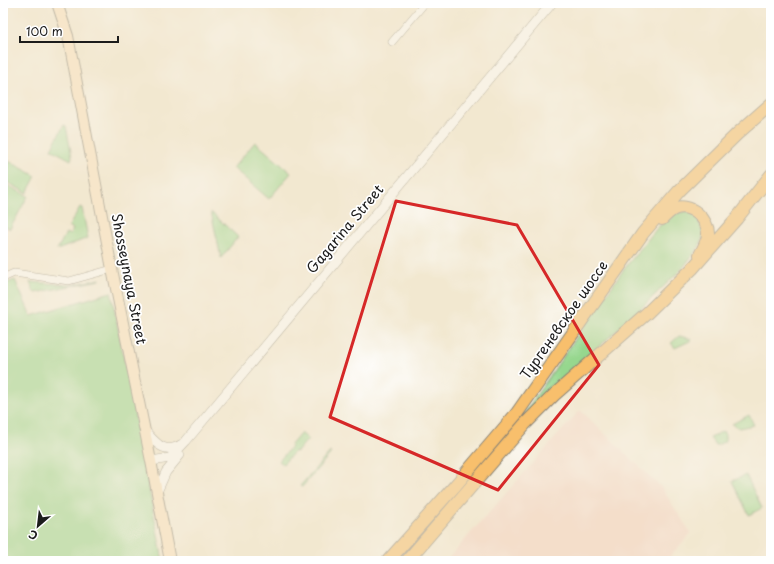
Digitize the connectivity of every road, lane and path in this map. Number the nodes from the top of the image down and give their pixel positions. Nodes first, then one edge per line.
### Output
1 (57, 3) edge
2 (425, 3) edge
3 (552, 3) edge
4 (392, 42) dead end
5 (771, 104) edge
6 (771, 175) edge
7 (644, 233) junction
8 (112, 269) junction
9 (692, 269) junction
10 (3, 278) edge
11 (146, 432) junction
12 (186, 441) junction
13 (152, 461) junction
14 (157, 492) junction
15 (170, 561) edge
16 (388, 561) edge
17 (407, 561) edge

1 - 8 main road, Shosseynaya Street
2 - 4 street
3 - 12 street, Gagarina Street
5 - 7 highway, Тургеневское шоссе
6 - 9 highway
7 - 9 highway
7 - 16 highway, Тургеневское шоссе
8 - 10 street
8 - 11 main road, Shosseynaya Street
9 - 17 highway
11 - 12 street
11 - 13 main road, Shosseynaya Street
12 - 13 street, Gagarina Street
12 - 14 street
13 - 14 main road, Shosseynaya Street
14 - 15 main road, Shosseynaya Street

